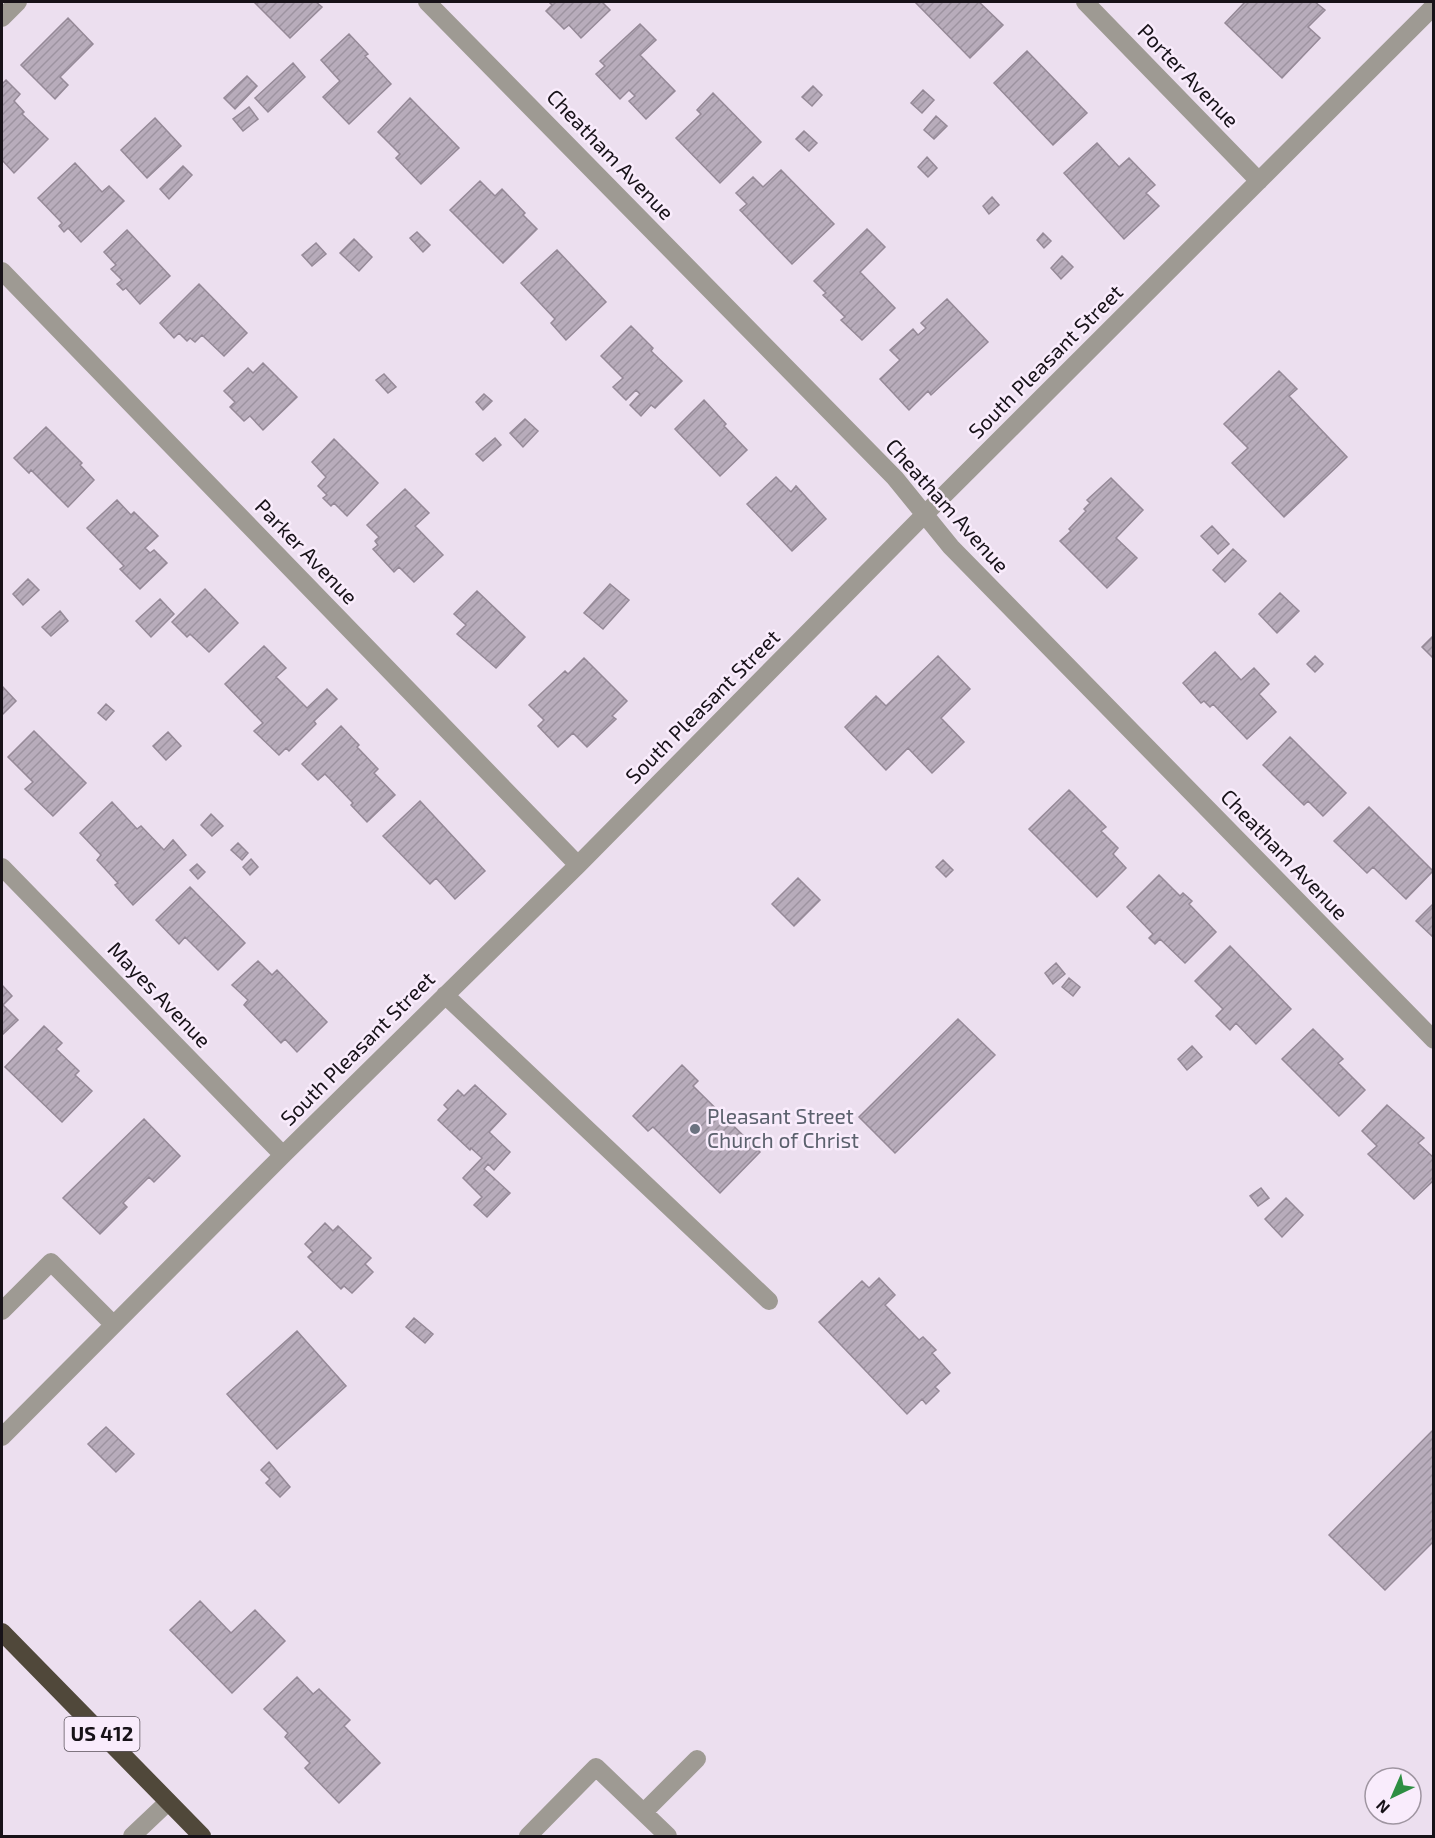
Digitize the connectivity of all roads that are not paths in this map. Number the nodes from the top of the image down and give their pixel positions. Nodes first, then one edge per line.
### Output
1 (18, 2) edge
2 (428, 2) edge
3 (1085, 2) edge
4 (1434, 6) edge
5 (2, 18) edge
6 (1259, 181) junction
7 (2, 271) edge
8 (924, 515) junction
9 (578, 865) junction
10 (2, 867) edge
11 (445, 995) junction
12 (1434, 1040) edge
13 (284, 1155) junction
14 (769, 1301) dead end
15 (2, 1311) edge
16 (113, 1324) junction
17 (2, 1437) edge
18 (2, 1632) edge
19 (697, 1759) dead end
20 (168, 1802) junction
21 (644, 1812) junction
22 (132, 1836) edge
23 (202, 1836) edge
24 (528, 1836) edge
25 (668, 1836) edge

1 - 5 street
2 - 8 street, Cheatham Avenue
3 - 6 street, Porter Avenue
4 - 6 street, South Pleasant Street
6 - 8 street, South Pleasant Street
7 - 9 street, Parker Avenue
8 - 9 street, South Pleasant Street
8 - 12 street, Cheatham Avenue
9 - 11 street, South Pleasant Street
10 - 13 street, Mayes Avenue
11 - 13 street, South Pleasant Street
11 - 14 street
13 - 16 street, South Pleasant Street
15 - 16 street
16 - 17 street, South Pleasant Street
18 - 20 highway, US 412
19 - 21 street
20 - 22 street
20 - 23 highway, US 412
21 - 24 street
21 - 25 street

